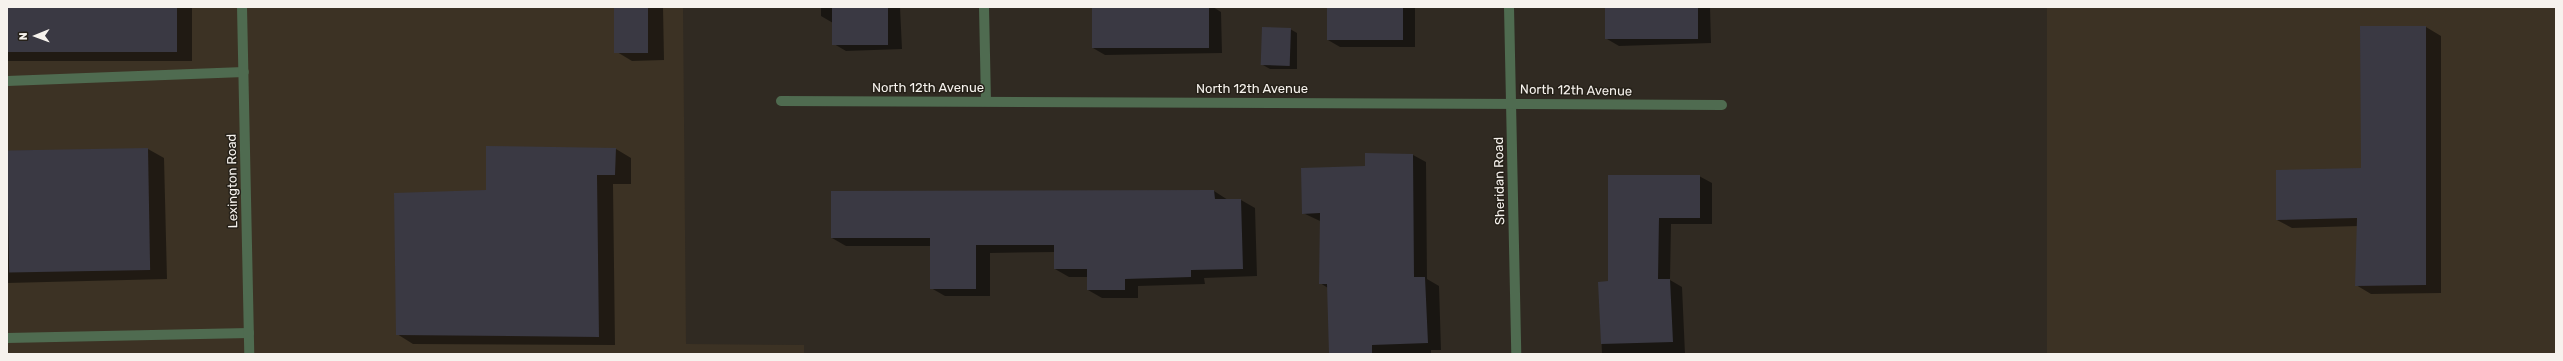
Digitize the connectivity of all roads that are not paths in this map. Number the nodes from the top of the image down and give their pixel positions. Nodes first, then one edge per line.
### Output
1 (242, 7) edge
2 (984, 7) edge
3 (1509, 7) edge
4 (244, 72) junction
5 (7, 81) edge
6 (781, 101) dead end
7 (986, 101) junction
8 (1512, 103) junction
9 (1722, 105) dead end
10 (249, 333) junction
11 (7, 338) edge
12 (249, 354) edge
13 (1516, 354) edge

1 - 4 street, Lexington Road
2 - 7 street
3 - 8 street, Sheridan Road
4 - 5 street
4 - 10 street, Lexington Road
6 - 7 street, North 12th Avenue
7 - 8 street, North 12th Avenue
8 - 9 street, North 12th Avenue
8 - 13 street, Sheridan Road
10 - 11 street
10 - 12 street, Lexington Road

